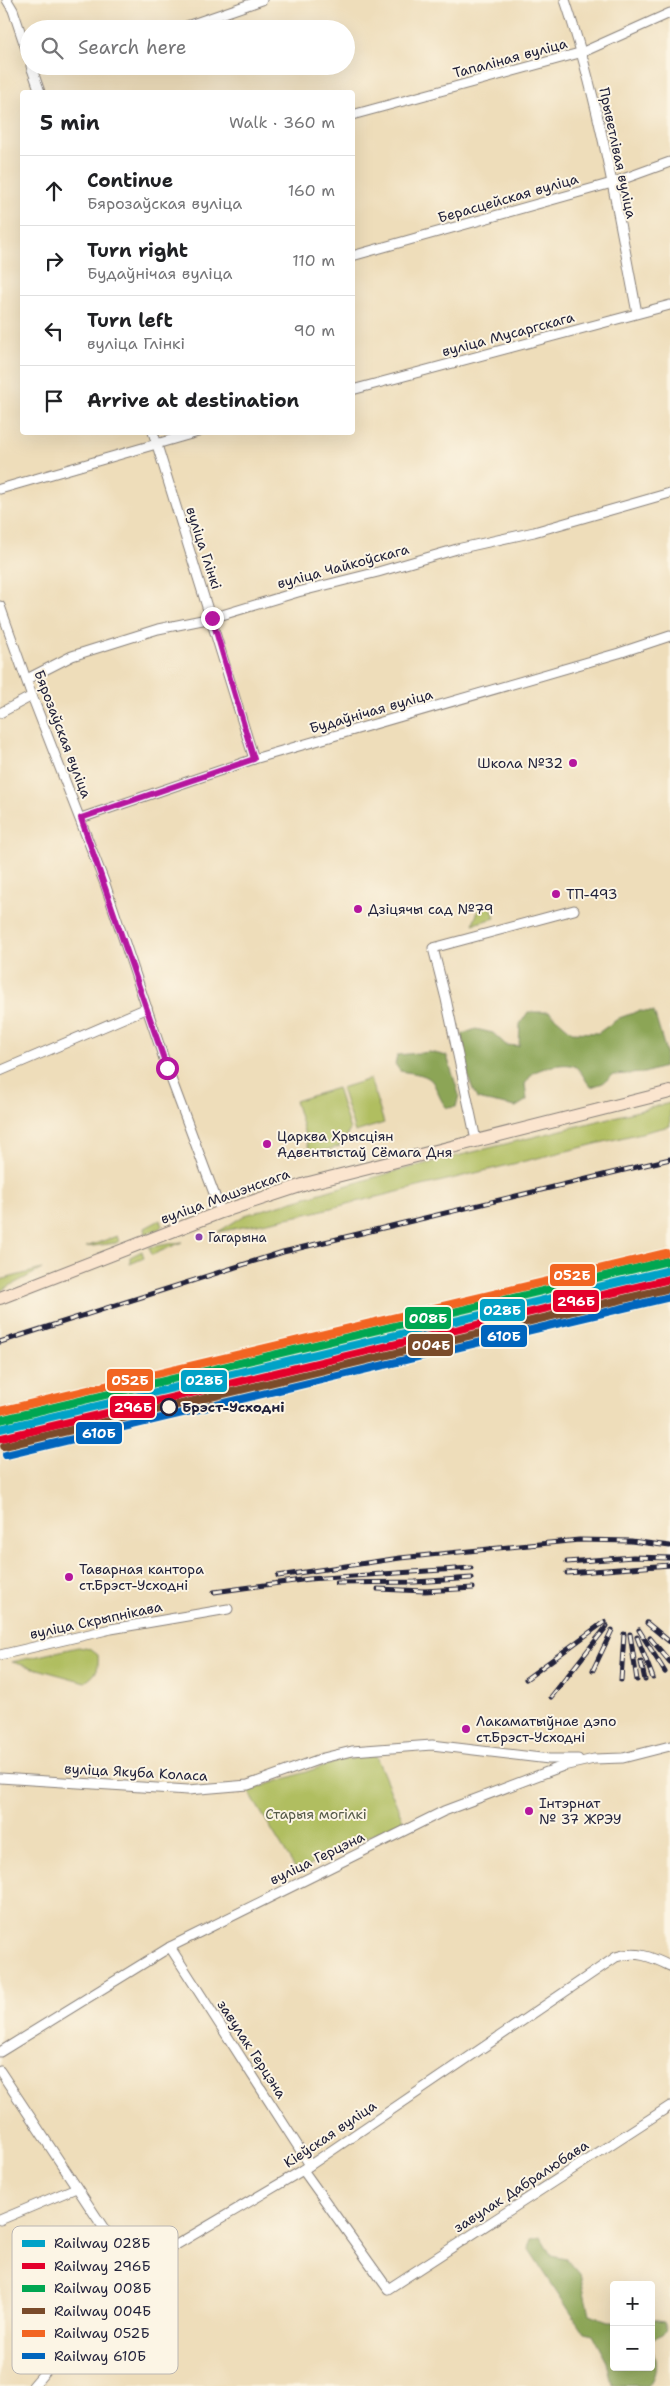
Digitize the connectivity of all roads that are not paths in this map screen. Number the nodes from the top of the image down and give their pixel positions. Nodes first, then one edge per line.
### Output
1 (7, 0) edge
2 (262, 0) edge
3 (565, 0) edge
4 (670, 13) edge
5 (204, 20) edge
6 (20, 31) edge
7 (582, 52) junction
8 (34, 75) edge
9 (39, 90) edge
10 (355, 114) edge
11 (670, 162) edge
12 (612, 183) junction
13 (355, 255) edge
14 (670, 305) edge
15 (637, 313) junction
16 (355, 389) edge
17 (154, 435) edge
18 (188, 435) edge
19 (156, 444) junction
20 (0, 490) edge
21 (670, 493) edge
22 (0, 606) edge
23 (212, 618) junction
24 (670, 636) edge
25 (27, 679) junction
26 (32, 696) junction
27 (0, 713) edge
28 (254, 759) junction
29 (81, 818) junction
30 (574, 910) dead end
31 (147, 1008) junction
32 (0, 1071) edge
33 (670, 1092) edge
34 (476, 1140) junction
35 (220, 1212) junction
36 (0, 1298) edge
37 (228, 1609) dead end
38 (0, 1655) edge
39 (670, 1746) edge
40 (594, 1759) junction
41 (0, 1778) edge
42 (170, 1948) junction
43 (670, 1966) edge
44 (0, 2052) edge
45 (0, 2071) edge
46 (670, 2106) edge
47 (306, 2167) junction
48 (76, 2188) junction
49 (0, 2220) edge
50 (102, 2226) edge
51 (178, 2244) edge
52 (388, 2289) joint
53 (43, 2374) edge
54 (33, 2386) edge

1 - 6 street
2 - 5 street
3 - 7 street, Прыветлівая вуліца
4 - 7 street, Тапаліная вуліца
7 - 10 street, Тапаліная вуліца
7 - 12 street, Прыветлівая вуліца
8 - 9 street
11 - 12 street, Берасцейская вуліца
12 - 13 street, Берасцейская вуліца
12 - 15 street, Прыветлівая вуліца
14 - 15 street, вуліца Мусаргскага
15 - 16 street, вуліца Мусаргскага
17 - 19 street, вуліца Глінкі
18 - 19 street
19 - 20 street
19 - 23 street, вуліца Глінкі
21 - 23 street, вуліца Чайкоўскага
22 - 25 street, Бярозаўская вуліца
23 - 25 street, вуліца Чайкоўскага
23 - 28 street, вуліца Глінкі
24 - 28 street, Будаўнічая вуліца
25 - 26 street, Бярозаўская вуліца
26 - 27 street
26 - 29 street, Бярозаўская вуліца
28 - 29 street, Будаўнічая вуліца
29 - 31 street, Бярозаўская вуліца
30 - 34 street
31 - 32 street
31 - 35 street, Бярозаўская вуліца
33 - 34 main road, вуліца Машэнскага
34 - 35 main road, вуліца Машэнскага
35 - 36 main road, вуліца Машэнскага
37 - 38 street, вуліца Скрыпнікава
39 - 40 street, вуліца Герцэна
40 - 41 street, вуліца Якуба Коласа
40 - 42 street, вуліца Герцэна
42 - 44 street, вуліца Герцэна
42 - 47 street, завулак Герцэна
43 - 47 street, Кіеўская вуліца
45 - 48 street
46 - 52 street, завулак Дабралюбава
47 - 51 street, Кіеўская вуліца
47 - 52 street, завулак Герцэна
48 - 49 street
48 - 50 street
53 - 54 street, Кіеўская вуліца

